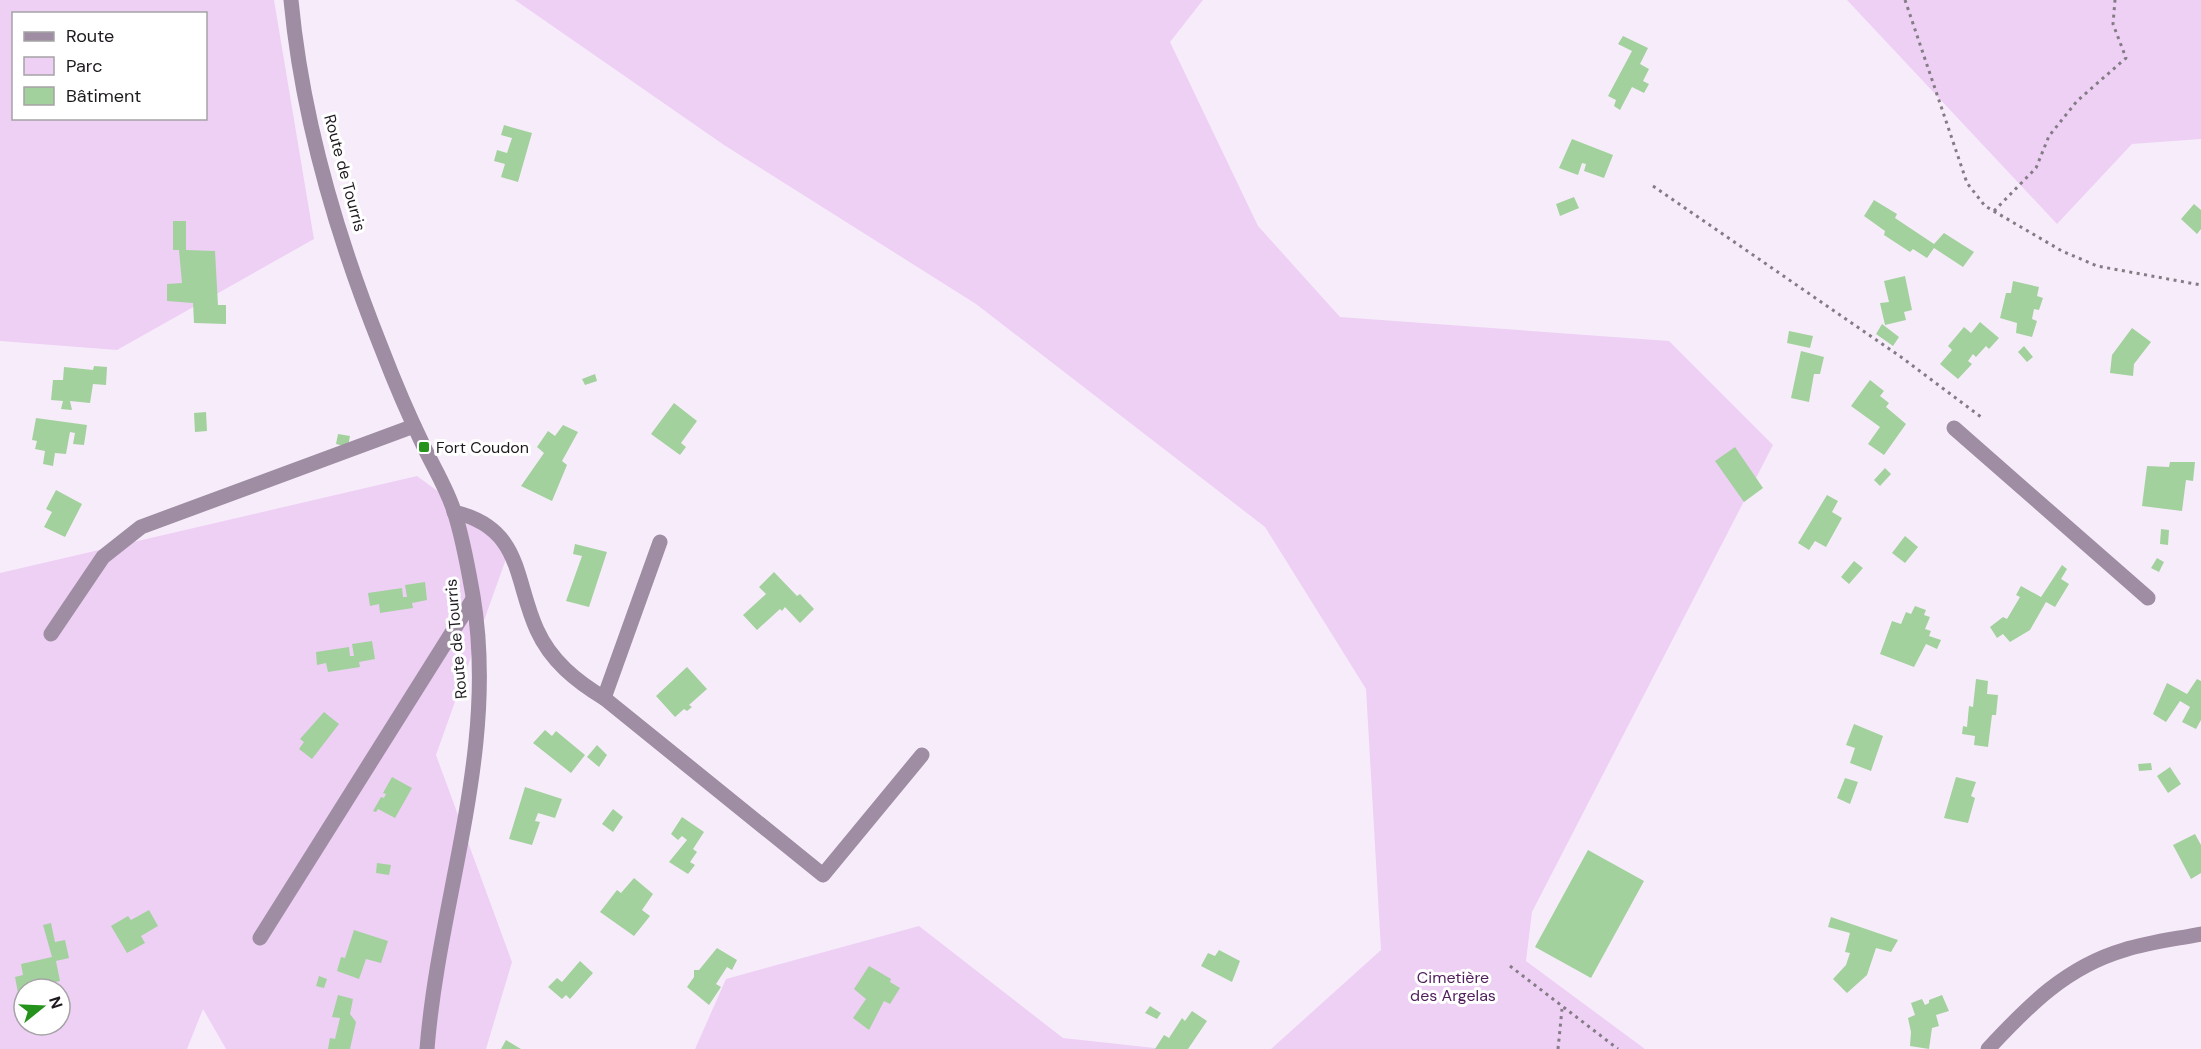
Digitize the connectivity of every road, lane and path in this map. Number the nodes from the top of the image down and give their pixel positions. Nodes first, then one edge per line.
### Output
1 (291, 0) edge
2 (1905, 0) edge
3 (2115, 0) edge
4 (1653, 186) dead end
5 (1994, 211) junction
6 (2201, 285) edge
7 (1981, 417) dead end
8 (414, 426) junction
9 (1954, 428) dead end
10 (454, 512) junction
11 (660, 542) dead end
12 (2148, 598) dead end
13 (473, 600) junction
14 (51, 634) dead end
15 (604, 698) junction
16 (922, 755) dead end
17 (2201, 934) edge
18 (260, 938) dead end
19 (1509, 966) dead end
20 (1563, 1009) junction
21 (1612, 1044) junction
22 (427, 1049) edge
23 (1558, 1049) edge
24 (1610, 1049) edge
25 (1618, 1049) edge
26 (1988, 1049) edge

1 - 8 street, Route de Tourris
2 - 5 path
3 - 5 path
4 - 7 path
5 - 6 path
8 - 10 street, Route de Tourris
8 - 14 street
9 - 12 street
10 - 13 street, Route de Tourris
10 - 15 street
11 - 15 street
13 - 18 street
13 - 22 street, Route de Tourris
15 - 16 street
17 - 26 street
19 - 20 path
20 - 21 path
20 - 23 path
21 - 24 path
21 - 25 path

